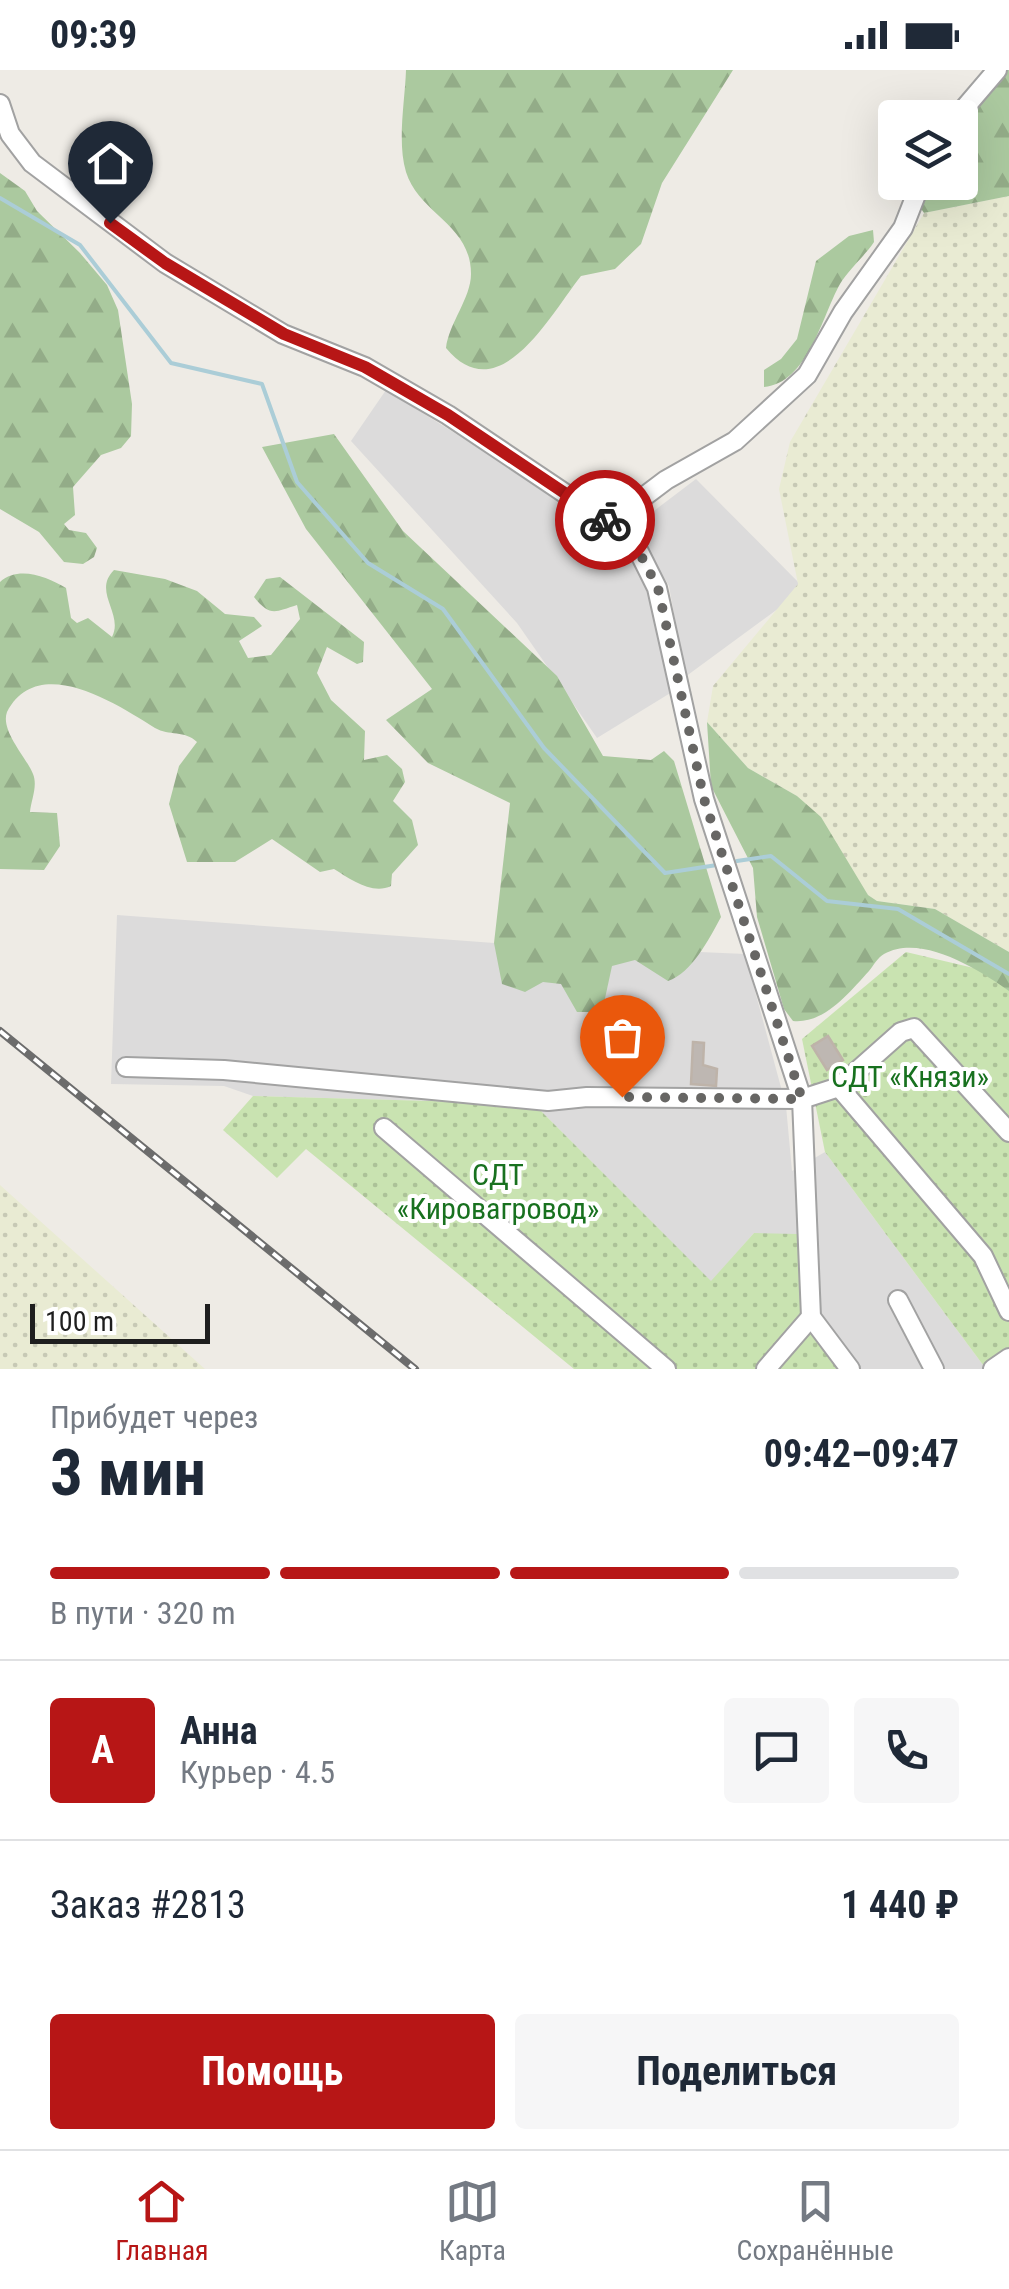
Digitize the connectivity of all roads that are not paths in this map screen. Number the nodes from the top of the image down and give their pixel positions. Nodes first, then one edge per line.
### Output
1 (997, 70) edge
2 (971, 100) edge
3 (0, 104) edge
4 (914, 200) edge
5 (609, 523) junction
6 (126, 1067) dead end
7 (839, 1087) junction
8 (802, 1099) junction
9 (384, 1128) dead end
10 (1009, 1132) edge
11 (898, 1300) dead end
12 (1009, 1312) edge
13 (811, 1316) junction
14 (1009, 1358) edge
15 (666, 1369) edge
16 (766, 1369) edge
17 (850, 1369) edge
18 (934, 1369) edge
19 (993, 1369) edge

1 - 2 street
3 - 5 street
4 - 5 street
5 - 8 street
6 - 8 street
7 - 8 street
7 - 10 street
7 - 12 street
8 - 13 street
9 - 15 street
11 - 18 street
13 - 16 street
13 - 17 street
14 - 19 street

